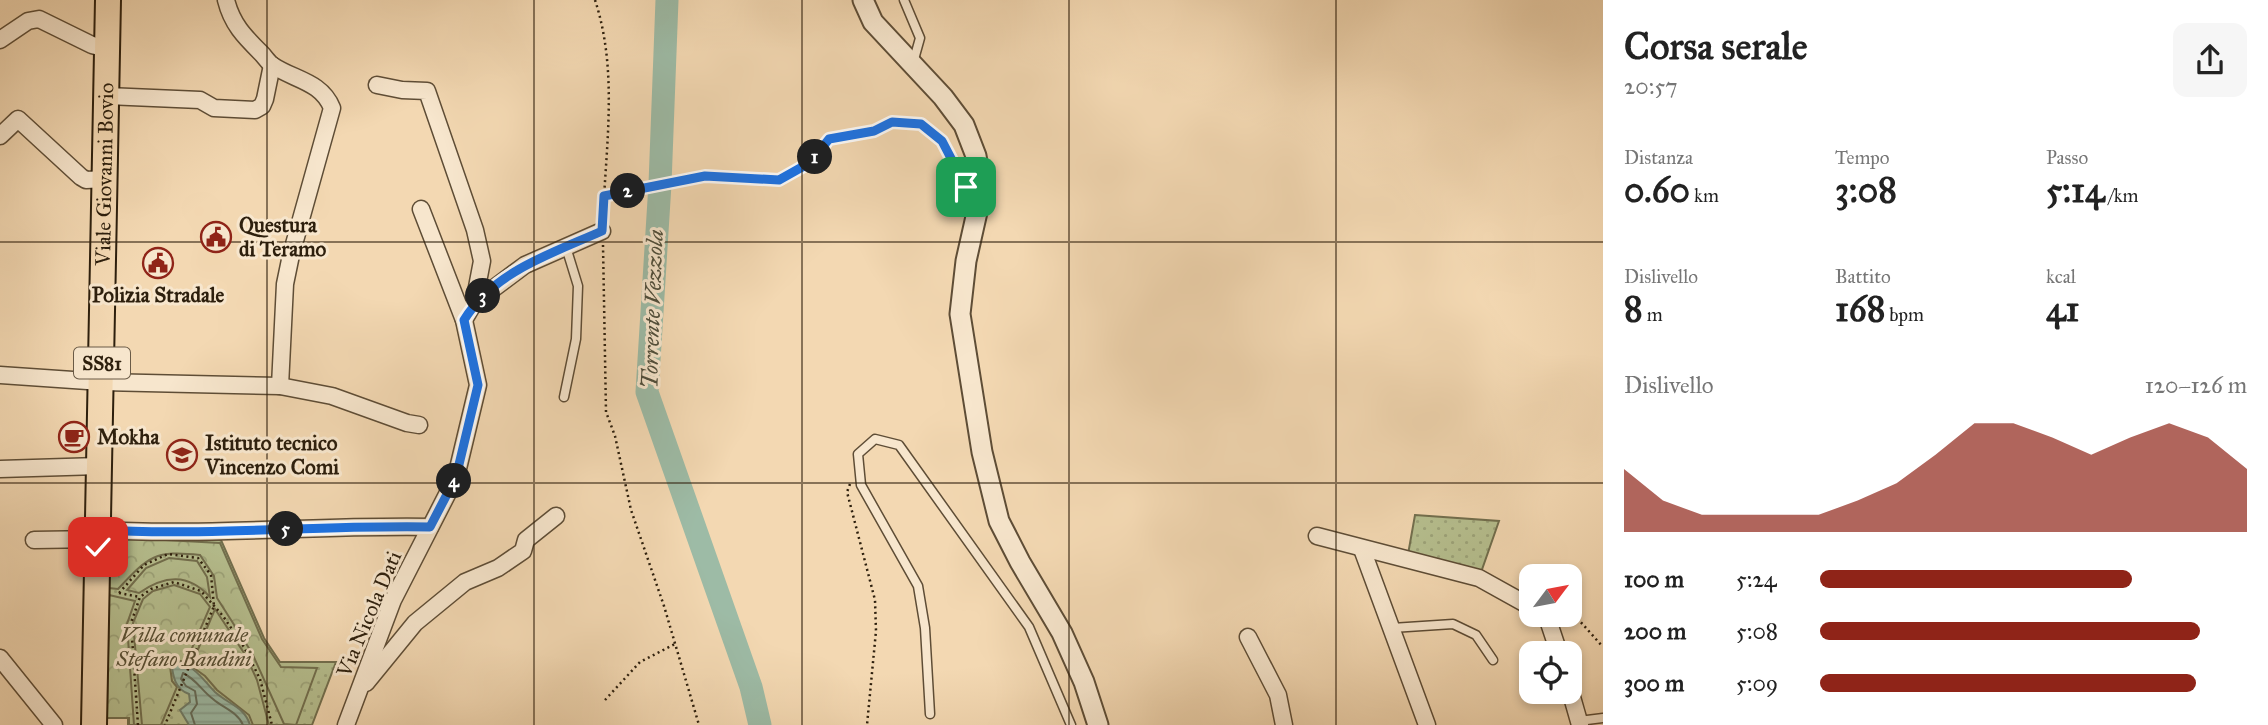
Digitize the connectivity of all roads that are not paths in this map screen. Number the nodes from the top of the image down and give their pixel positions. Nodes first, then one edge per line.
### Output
1 (108, 0) edge
2 (226, 0) edge
3 (863, 0) edge
4 (904, 0) edge
5 (0, 40) edge
6 (107, 49) junction
7 (272, 65) junction
8 (912, 66) junction
9 (377, 85) dead end
10 (107, 96) junction
11 (0, 136) edge
12 (105, 179) junction
13 (421, 209) dead end
14 (602, 231) road end
15 (566, 247) junction
16 (474, 303) junction
17 (464, 320) junction
18 (0, 375) edge
19 (102, 382) junction
20 (280, 386) junction
21 (564, 397) dead end
22 (419, 425) dead end
23 (99, 466) junction
24 (0, 469) edge
25 (556, 516) dead end
26 (430, 527) junction
27 (98, 535) junction
28 (1317, 536) dead end
29 (34, 540) dead end
30 (1362, 549) junction
31 (1519, 600) edge
32 (1392, 628) junction
33 (1062, 633) junction
34 (1248, 637) dead end
35 (0, 658) edge
36 (1493, 660) dead end
37 (358, 693) junction
38 (1574, 704) edge
39 (930, 714) dead end
40 (1603, 718) edge
41 (1580, 723) edge
42 (54, 725) edge
43 (93, 725) edge
44 (346, 725) edge
45 (1071, 725) edge
46 (1084, 725) edge
47 (1098, 725) edge
48 (1284, 725) edge
49 (1427, 725) edge

1 - 6 main road, Viale Giovanni Bovio / SS81
2 - 7 street
3 - 8 street
4 - 8 lane
5 - 6 street
6 - 10 main road, Viale Giovanni Bovio / SS81
7 - 10 street
7 - 20 street
8 - 33 street
9 - 16 street
10 - 12 main road, Viale Giovanni Bovio / SS81
11 - 12 street
12 - 19 main road, Viale Giovanni Bovio / SS81
13 - 17 street, Via Nicola Dati
14 - 15 street
15 - 16 street
15 - 21 lane
16 - 17 street
17 - 26 street, Via Nicola Dati
18 - 19 street
19 - 20 street
19 - 23 main road, Viale Giovanni Bovio / SS81
20 - 22 street
23 - 24 street
23 - 27 main road, Viale Giovanni Bovio / SS81
25 - 37 street
26 - 27 street
26 - 37 street, Via Nicola Dati
27 - 29 street
27 - 43 main road, Viale Giovanni Bovio / SS81
28 - 30 street
30 - 31 street
30 - 32 street
32 - 36 lane
32 - 49 street
33 - 46 street
33 - 47 street
34 - 48 street
35 - 42 street
37 - 44 street, Via Nicola Dati
38 - 41 street
39 - 45 lane
40 - 41 lane

